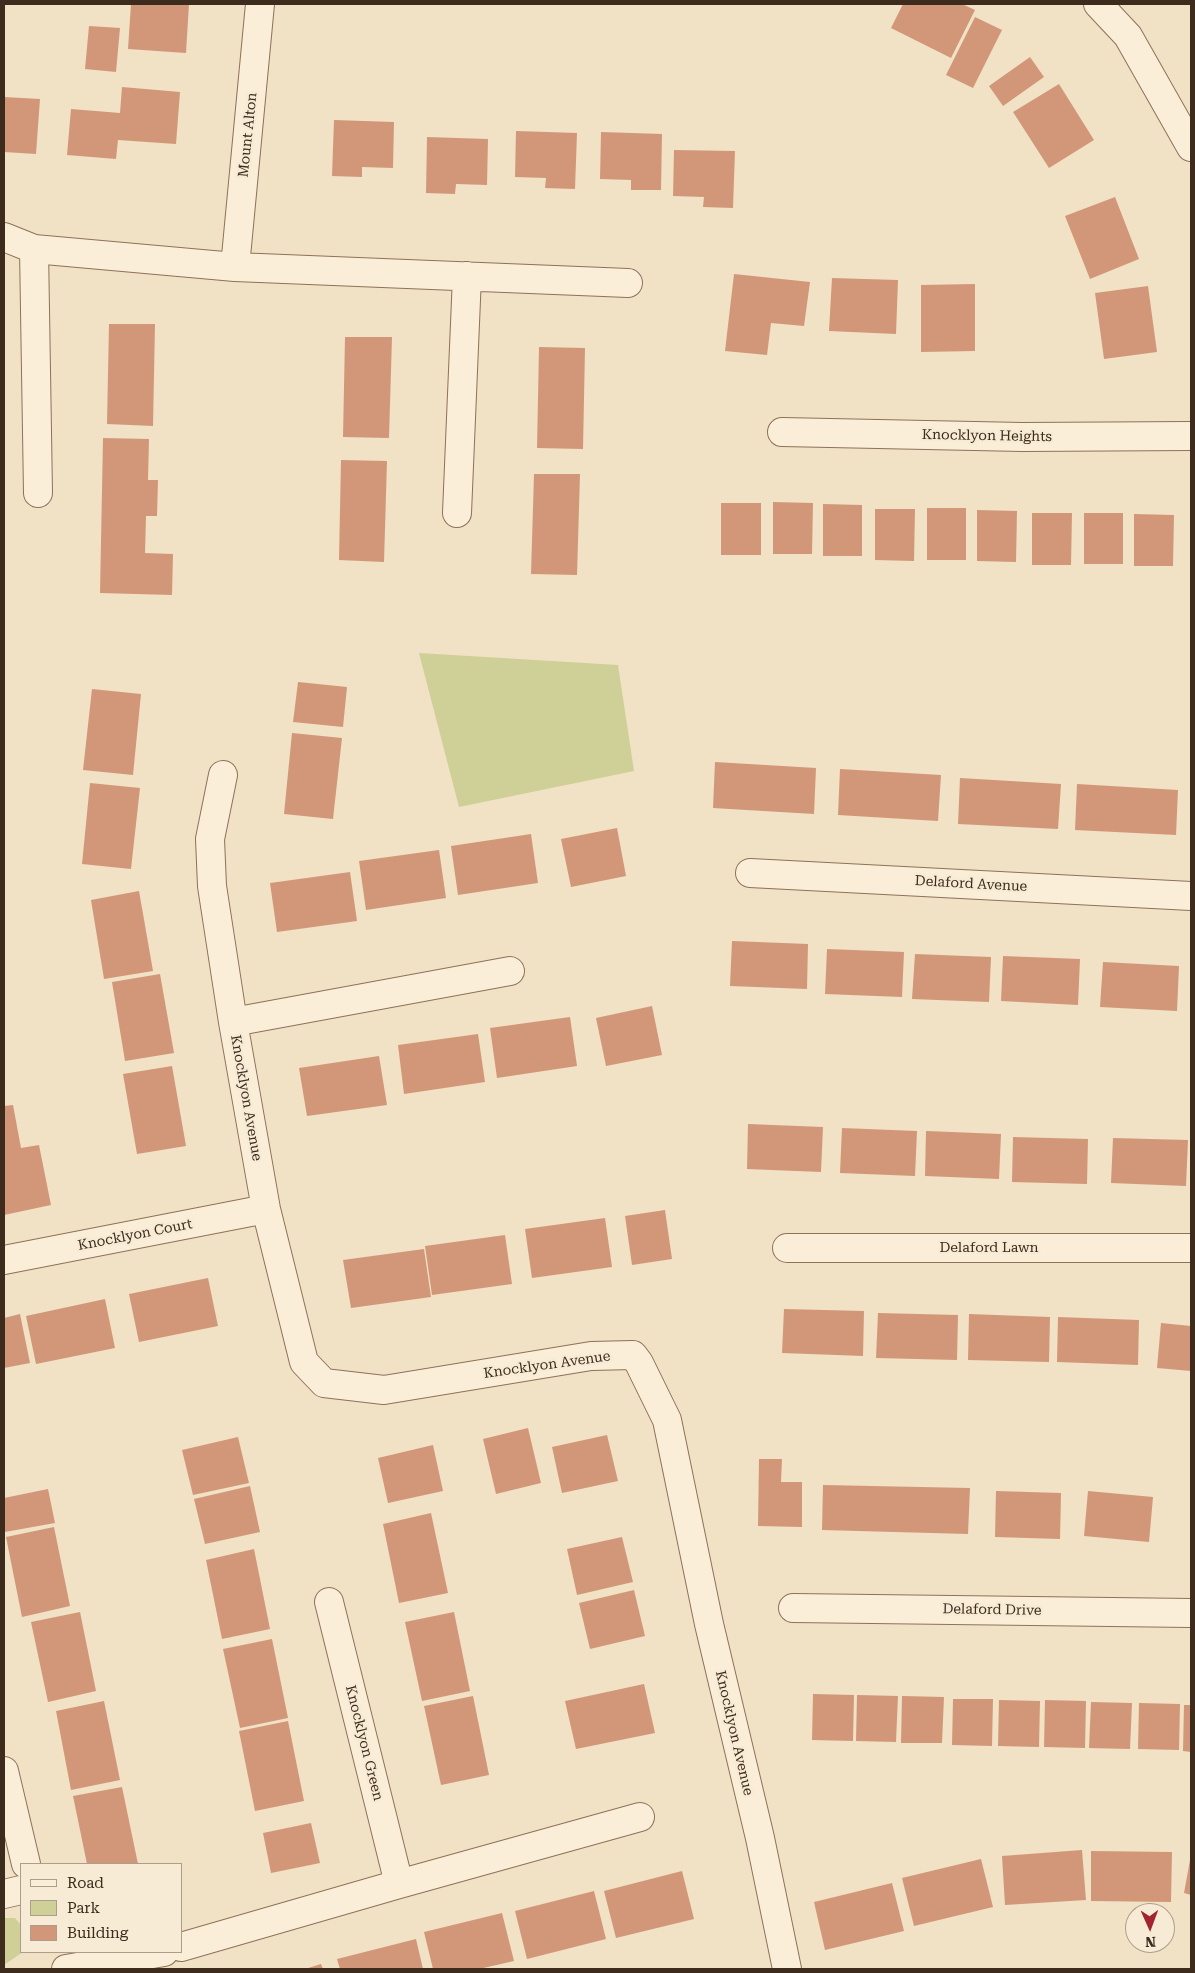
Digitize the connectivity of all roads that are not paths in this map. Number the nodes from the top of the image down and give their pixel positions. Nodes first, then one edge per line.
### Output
1 (260, 4) edge
2 (1098, 4) edge
3 (1191, 147) edge
4 (4, 237) edge
5 (34, 249) junction
6 (236, 267) junction
7 (467, 276) junction
8 (628, 283) dead end
9 (782, 432) dead end
10 (1191, 436) edge
11 (38, 493) dead end
12 (457, 513) dead end
13 (222, 775) dead end
14 (750, 873) dead end
15 (1191, 896) edge
16 (510, 971) dead end
17 (232, 1022) junction
18 (266, 1209) junction
19 (787, 1248) dead end
20 (1191, 1248) edge
21 (4, 1260) edge
22 (329, 1602) dead end
23 (793, 1608) dead end
24 (1191, 1613) edge
25 (4, 1771) edge
26 (640, 1817) dead end
27 (26, 1863) edge
28 (399, 1884) junction
29 (20, 1890) edge
30 (4, 1894) edge
31 (182, 1947) edge
32 (60, 1953) edge
33 (159, 1953) edge
34 (165, 1953) edge
35 (66, 1969) edge
36 (171, 1969) edge
37 (787, 1969) edge

1 - 6 street, Mount Alton
2 - 3 street
4 - 5 street
5 - 6 street
5 - 11 street
6 - 7 street
7 - 8 street
7 - 12 street
9 - 10 street, Knocklyon Heights
13 - 17 street, Knocklyon Avenue
14 - 15 street, Delaford Avenue
16 - 17 street, Knocklyon Avenue
17 - 18 street, Knocklyon Avenue
18 - 21 street, Knocklyon Court
18 - 37 street, Knocklyon Avenue
19 - 20 street, Delaford Lawn
22 - 28 street, Knocklyon Green
23 - 24 street, Delaford Drive
25 - 27 street
26 - 28 street
28 - 31 street
29 - 30 street
32 - 35 street
33 - 35 street
34 - 36 street

